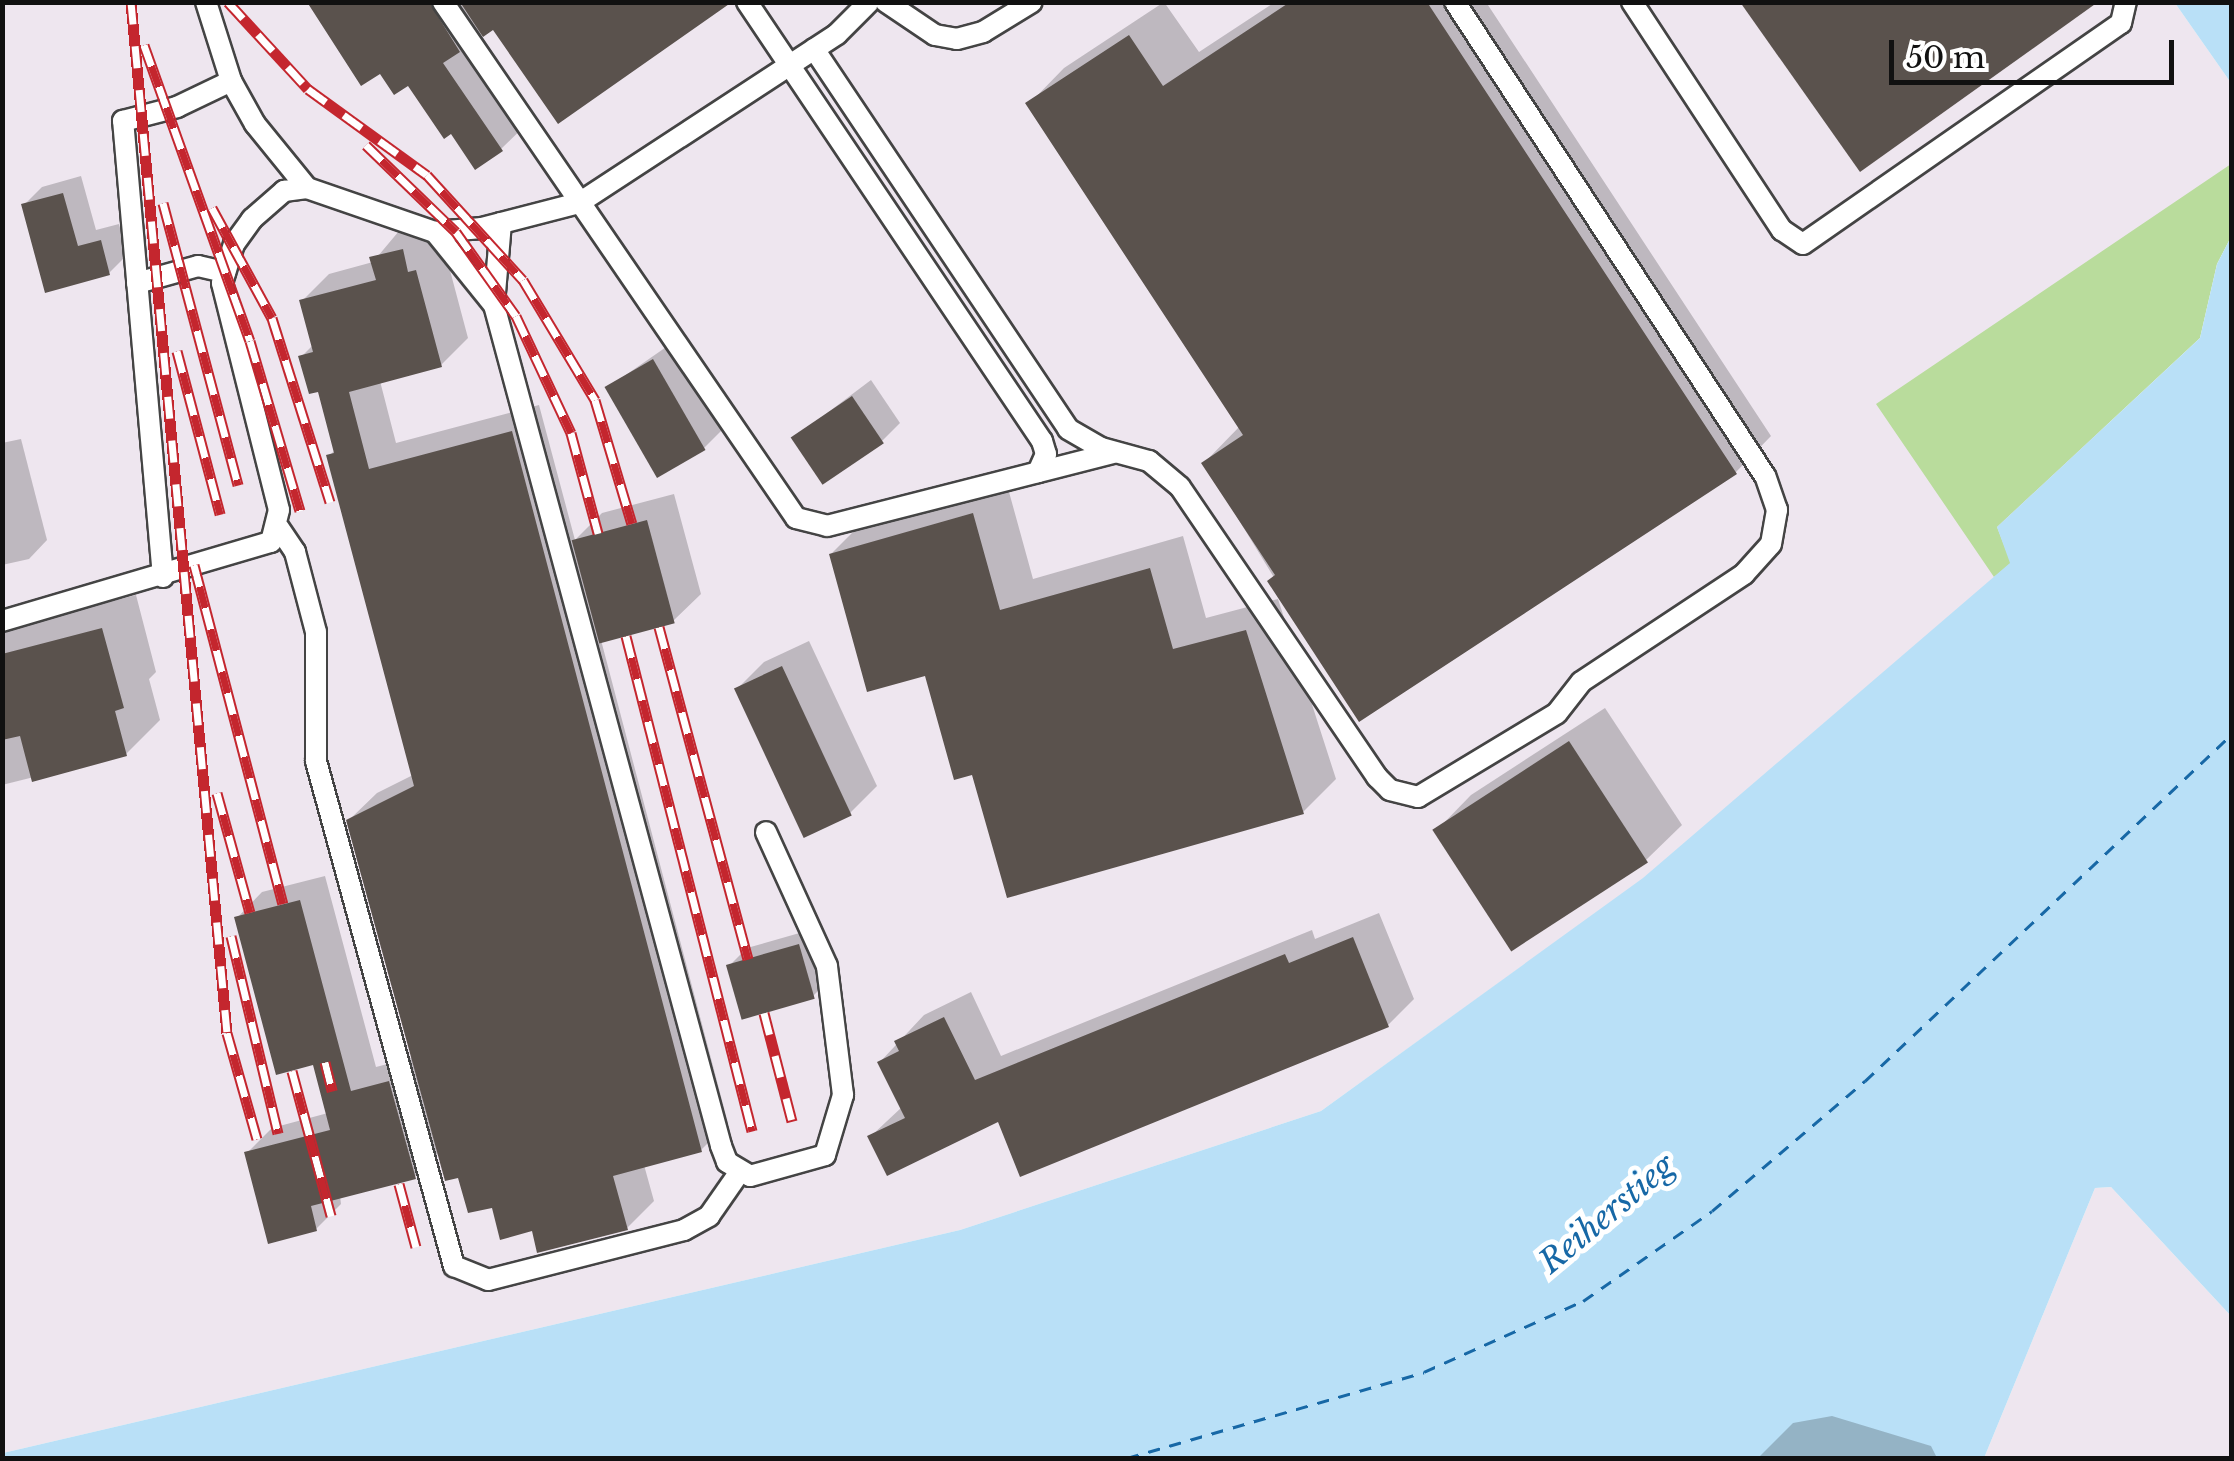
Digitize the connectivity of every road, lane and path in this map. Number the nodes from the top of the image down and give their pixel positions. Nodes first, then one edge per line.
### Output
1 (206, 2) edge
2 (444, 2) edge
3 (747, 2) edge
4 (869, 2) edge
5 (886, 2) edge
6 (1032, 2) edge
7 (1454, 2) edge
8 (1632, 2) edge
9 (2126, 2) edge
10 (814, 50) junction
11 (788, 66) junction
12 (231, 81) junction
13 (307, 188) junction
14 (579, 203) junction
15 (501, 223) junction
16 (434, 232) junction
17 (225, 272) junction
18 (137, 283) junction
19 (494, 305) junction
20 (992, 366) junction
21 (1076, 434) junction
22 (1116, 452) junction
23 (1038, 472) junction
24 (279, 528) junction
25 (163, 577) junction
26 (2, 621) edge
27 (766, 832) dead end
28 (739, 1172) junction

1 - 12 lane
2 - 14 lane
3 - 11 lane
4 - 10 lane
5 - 6 lane
7 - 22 lane
8 - 9 lane
10 - 11 lane
10 - 21 lane
11 - 14 lane
11 - 20 lane
12 - 13 lane
12 - 18 lane
13 - 16 lane
13 - 17 lane
14 - 15 lane
14 - 23 lane
15 - 16 lane
15 - 19 lane
16 - 19 lane
17 - 18 lane
17 - 24 lane
18 - 25 lane
19 - 28 lane
20 - 21 lane
20 - 23 lane
21 - 22 lane
22 - 23 lane
24 - 25 lane
24 - 28 lane
25 - 26 lane
27 - 28 lane

